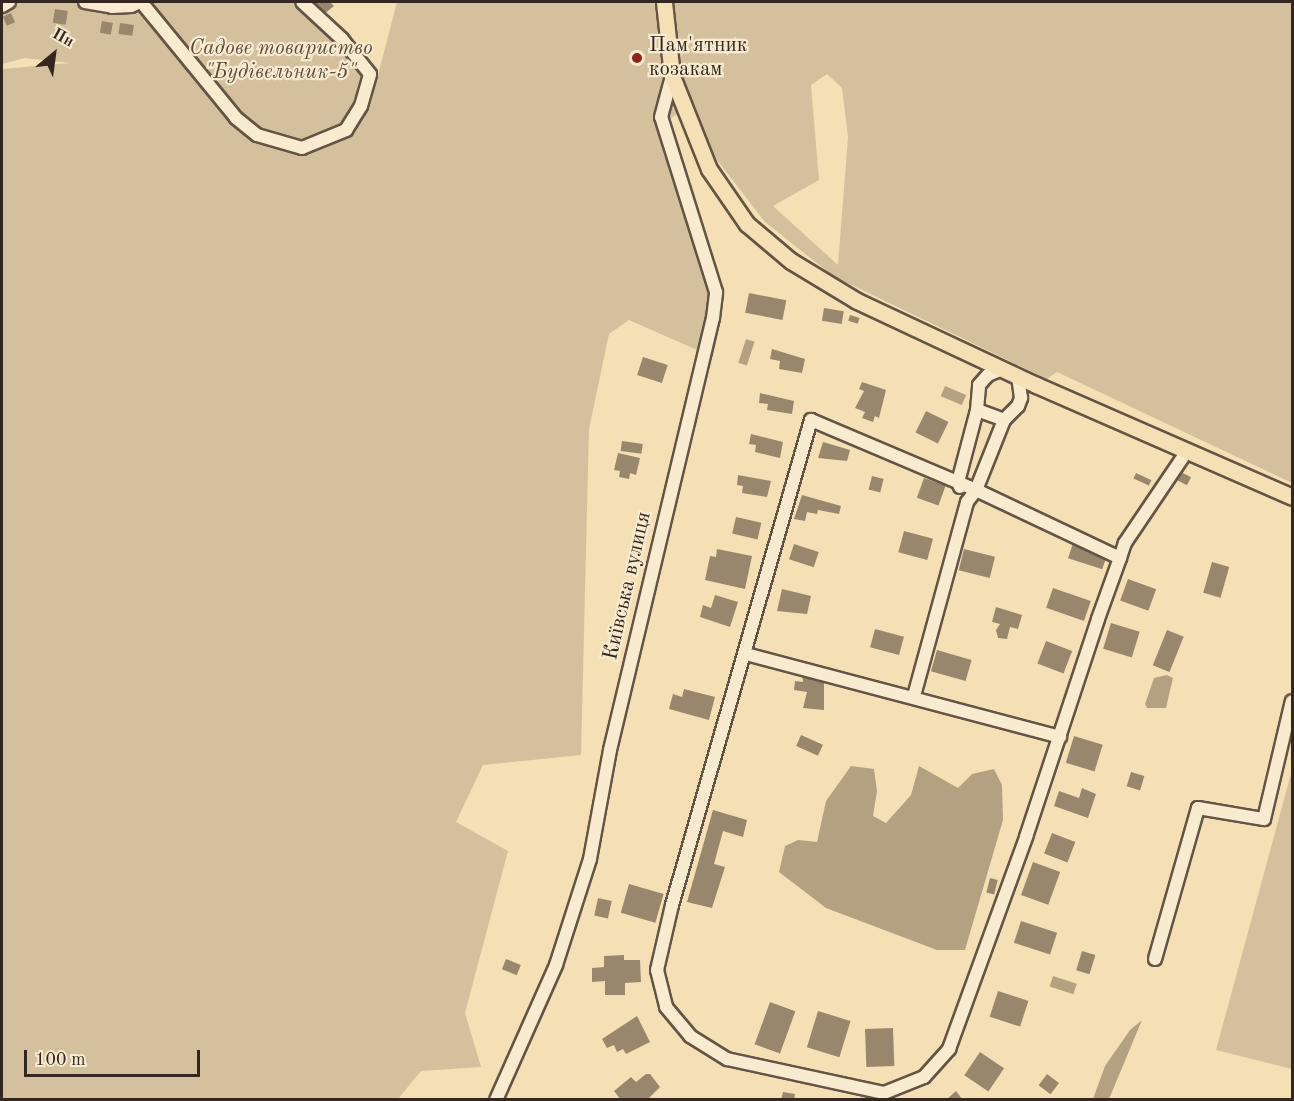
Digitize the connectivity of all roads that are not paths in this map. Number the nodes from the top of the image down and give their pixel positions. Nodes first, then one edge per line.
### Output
1 (9, 2) edge
2 (85, 2) edge
3 (141, 2) edge
4 (302, 2) edge
5 (664, 2) edge
6 (2, 6) edge
7 (672, 76) junction
8 (1002, 369) junction
9 (1018, 377) junction
10 (977, 410) junction
11 (1004, 420) junction
12 (1187, 451) junction
13 (958, 482) junction
14 (976, 490) junction
15 (1293, 497) edge
16 (967, 502) junction
17 (1120, 558) junction
18 (746, 654) junction
19 (914, 696) junction
20 (1293, 701) edge
21 (1060, 737) junction
22 (1155, 959) dead end
23 (496, 1100) edge

1 - 6 street
2 - 3 street
3 - 4 street
5 - 7 main road
7 - 8 main road
7 - 23 street, Київська вулиця
8 - 9 main road
8 - 10 street
9 - 11 street
9 - 12 main road
10 - 11 street
10 - 13 street
11 - 14 street
12 - 15 main road
12 - 17 street
13 - 14 street
13 - 16 street
13 - 18 street
14 - 16 street
14 - 17 street
16 - 19 street
17 - 21 street
18 - 19 street
18 - 21 street
19 - 21 street
20 - 22 street

